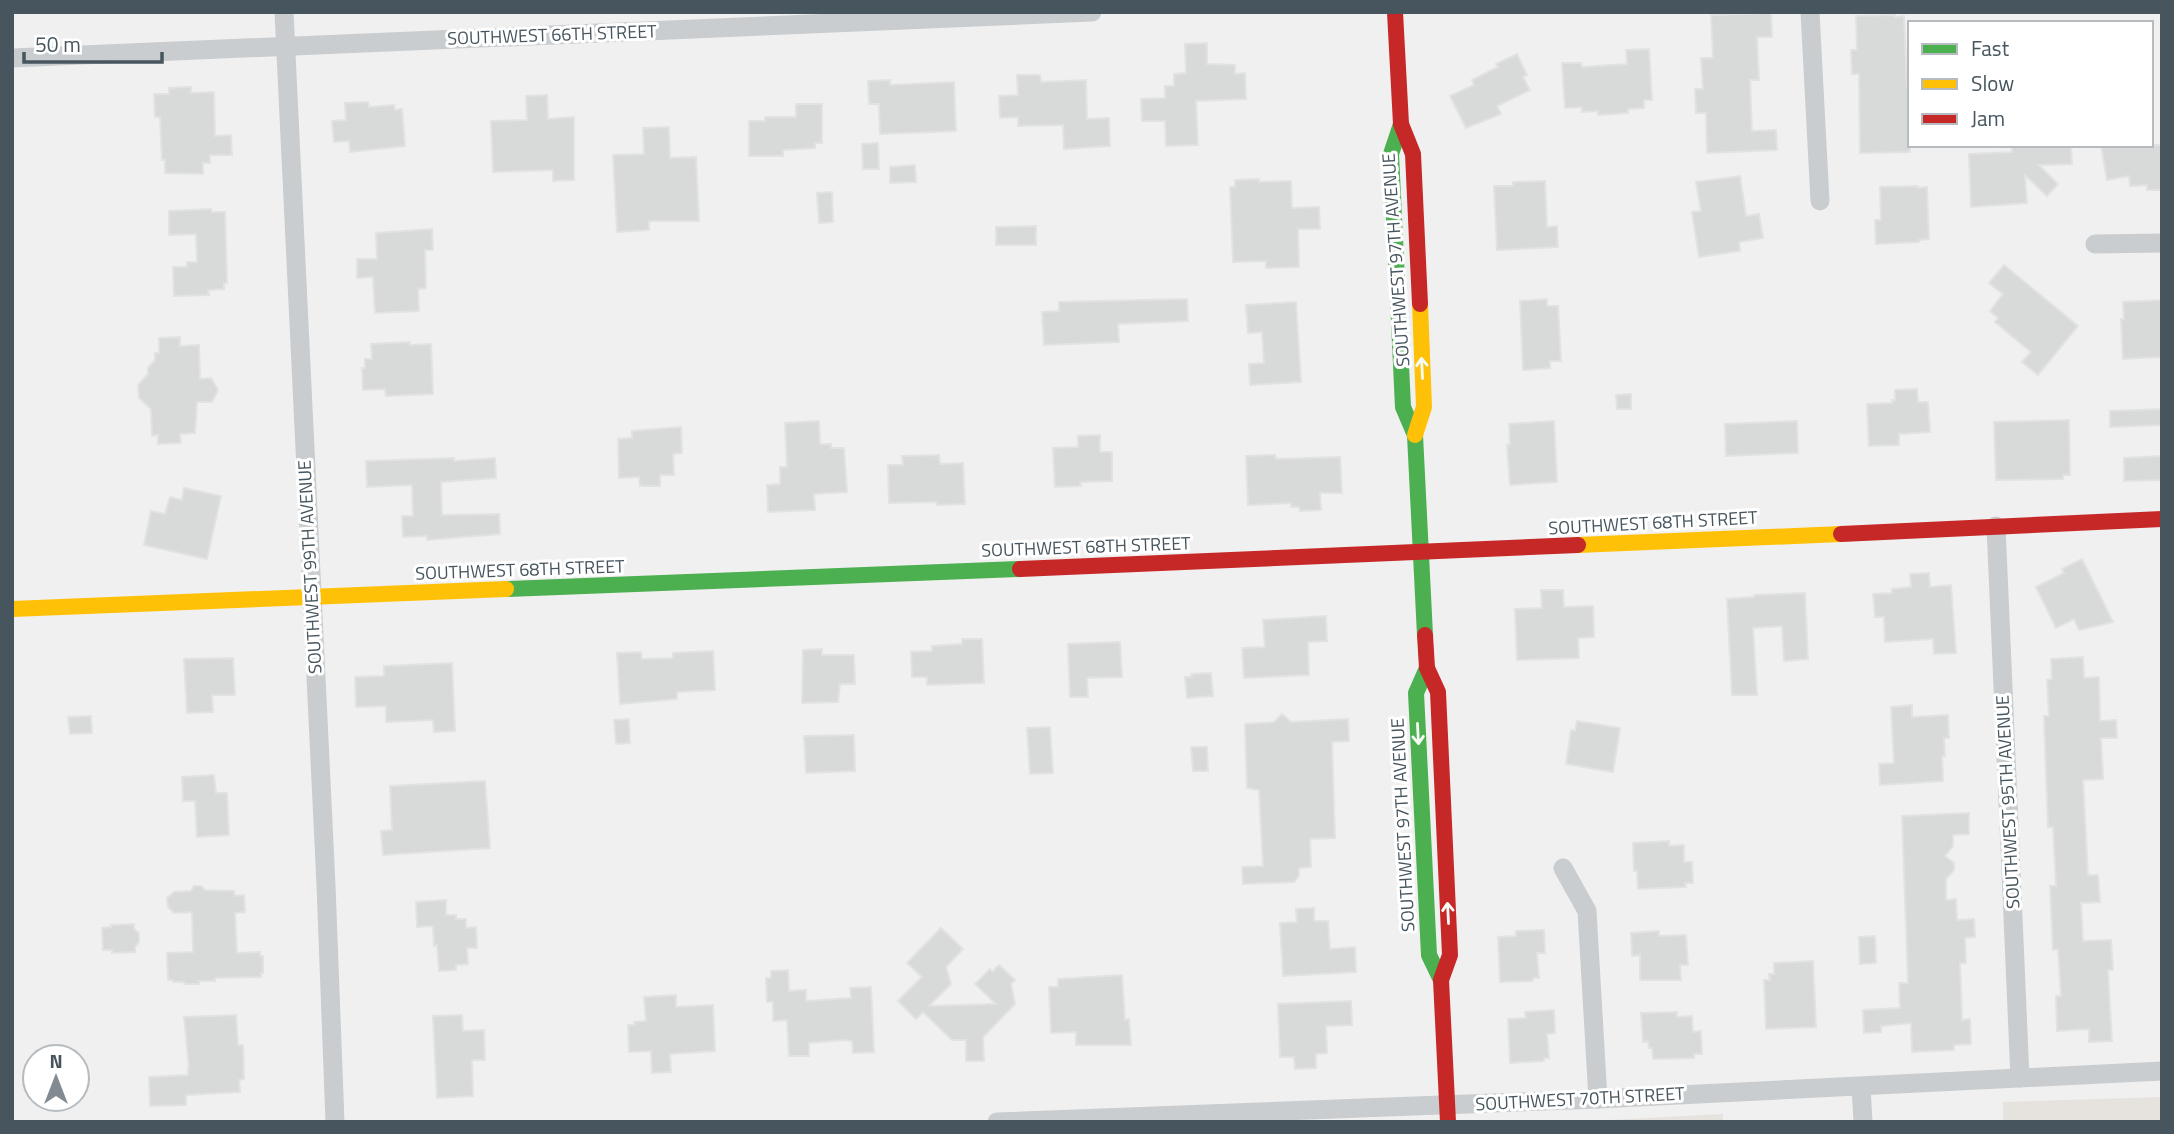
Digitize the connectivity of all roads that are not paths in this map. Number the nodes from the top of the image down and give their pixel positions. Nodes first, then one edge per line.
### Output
1 (284, 12) edge
2 (1092, 12) edge
3 (1395, 12) edge
4 (1810, 12) edge
5 (286, 47) junction
6 (12, 58) edge
7 (1819, 201) dead end
8 (2162, 243) edge
9 (2095, 244) dead end
10 (2162, 519) edge
11 (1996, 526) junction
12 (1421, 552) junction
13 (312, 598) junction
14 (12, 609) edge
15 (1563, 867) dead end
16 (2162, 1071) edge
17 (2020, 1078) junction
18 (1861, 1087) junction
19 (1598, 1099) junction
20 (1448, 1113) edge
21 (335, 1122) edge
22 (997, 1122) edge
23 (1863, 1122) edge

1 - 5 street, SOUTHWEST 99TH AVENUE
2 - 5 street, SOUTHWEST 66TH STREET
3 - 12 street, SOUTHWEST 97TH AVENUE
4 - 7 street
5 - 6 street, SOUTHWEST 66TH STREET
5 - 13 street, SOUTHWEST 99TH AVENUE
8 - 9 street
10 - 11 street, SOUTHWEST 68TH STREET
11 - 12 street, SOUTHWEST 68TH STREET
11 - 17 street, SOUTHWEST 95TH AVENUE
12 - 13 street, SOUTHWEST 68TH STREET
12 - 20 street, SOUTHWEST 97TH AVENUE
13 - 14 street, SOUTHWEST 68TH STREET
13 - 21 street, SOUTHWEST 99TH AVENUE
15 - 19 street
16 - 17 street, SOUTHWEST 70TH STREET
17 - 18 street, SOUTHWEST 70TH STREET
18 - 19 street, SOUTHWEST 70TH STREET
18 - 23 street
19 - 20 street, SOUTHWEST 70TH STREET
20 - 22 street, SOUTHWEST 70TH STREET

